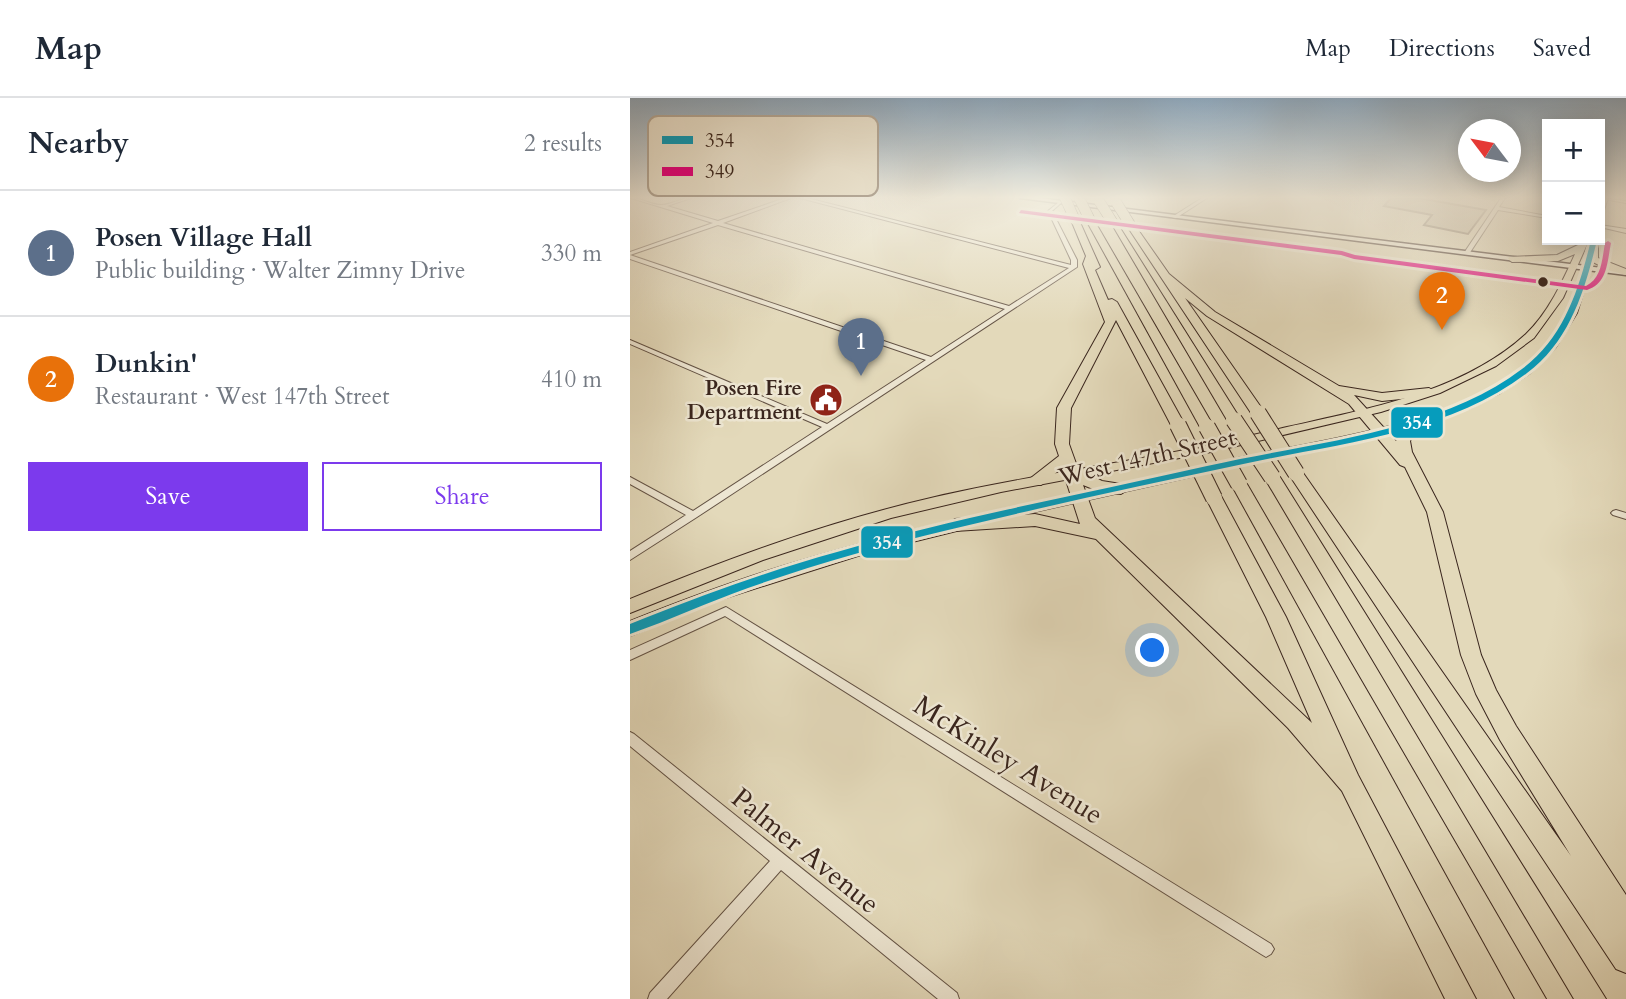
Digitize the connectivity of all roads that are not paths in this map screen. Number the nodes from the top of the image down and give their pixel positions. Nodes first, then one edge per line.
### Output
1 (671, 240) edge
2 (776, 240) edge
3 (968, 240) edge
4 (1064, 240) edge
5 (1083, 240) edge
6 (1102, 240) edge
7 (1123, 240) edge
8 (1141, 240) edge
9 (1350, 240) joint
10 (1475, 240) edge
11 (1586, 245) edge
12 (1587, 245) edge
13 (1588, 245) edge
14 (1588, 245) edge
15 (1467, 253) junction
16 (630, 255) edge
17 (1090, 257) junction
18 (1512, 259) junction
19 (1074, 267) junction
20 (1572, 269) junction
21 (1588, 271) junction
22 (1626, 272) edge
23 (1167, 277) junction
24 (1626, 279) edge
25 (1011, 309) junction
26 (630, 342) edge
27 (932, 360) junction
28 (1327, 383) junction
29 (1429, 392) junction
30 (1364, 413) junction
31 (1410, 424) junction
32 (828, 427) junction
33 (1380, 432) junction
34 (1069, 466) junction
35 (1414, 473) junction
36 (630, 480) edge
37 (1035, 481) joint
38 (1121, 489) junction
39 (1080, 498) junction
40 (694, 515) junction
41 (955, 525) junction
42 (1098, 534) junction
43 (630, 556) edge
44 (630, 606) edge
45 (630, 629) edge
46 (630, 655) edge
47 (630, 738) edge
48 (1350, 783) junction
49 (780, 861) junction
50 (1626, 919) edge
51 (1266, 948) dead end
52 (1626, 959) edge
53 (656, 999) edge
54 (951, 999) edge
55 (1461, 999) edge
56 (1531, 999) edge
57 (1591, 999) edge

1 - 16 street
2 - 25 street
3 - 19 street
4 - 19 street
5 - 17 highway, bridge
6 - 56 highway, bridge
7 - 57 highway, bridge
8 - 23 highway, bridge
9 - 15 main road
9 - 20 main road
10 - 15 street
11 - 18 main road
12 - 20 main road, West 147th Street
13 - 21 main road, West 147th Street
14 - 22 main road
15 - 18 main road
16 - 27 street
17 - 34 highway
17 - 48 highway, bridge
18 - 20 main road
19 - 25 street
20 - 21 main road
20 - 29 main road, West 147th Street
21 - 22 main road
21 - 24 main road
21 - 31 main road, West 147th Street
23 - 28 highway
23 - 52 highway, bridge
25 - 27 street
26 - 32 street
27 - 32 street
28 - 29 highway
28 - 30 highway
29 - 30 main road, West 147th Street
30 - 33 highway
30 - 34 main road, West 147th Street
31 - 33 main road, West 147th Street
31 - 35 highway
32 - 40 street
33 - 35 highway
33 - 38 main road, West 147th Street
34 - 37 highway
34 - 38 highway
34 - 39 highway
35 - 50 highway
36 - 40 street
37 - 44 main road, West 147th Street
38 - 39 main road, West 147th Street
39 - 41 main road, West 147th Street
39 - 42 highway
40 - 43 street
41 - 42 highway
41 - 45 main road, West 147th Street
42 - 48 highway
46 - 51 street, McKinley Avenue
47 - 49 street, Palmer Avenue
48 - 55 highway
49 - 53 street
49 - 54 street, Palmer Avenue

